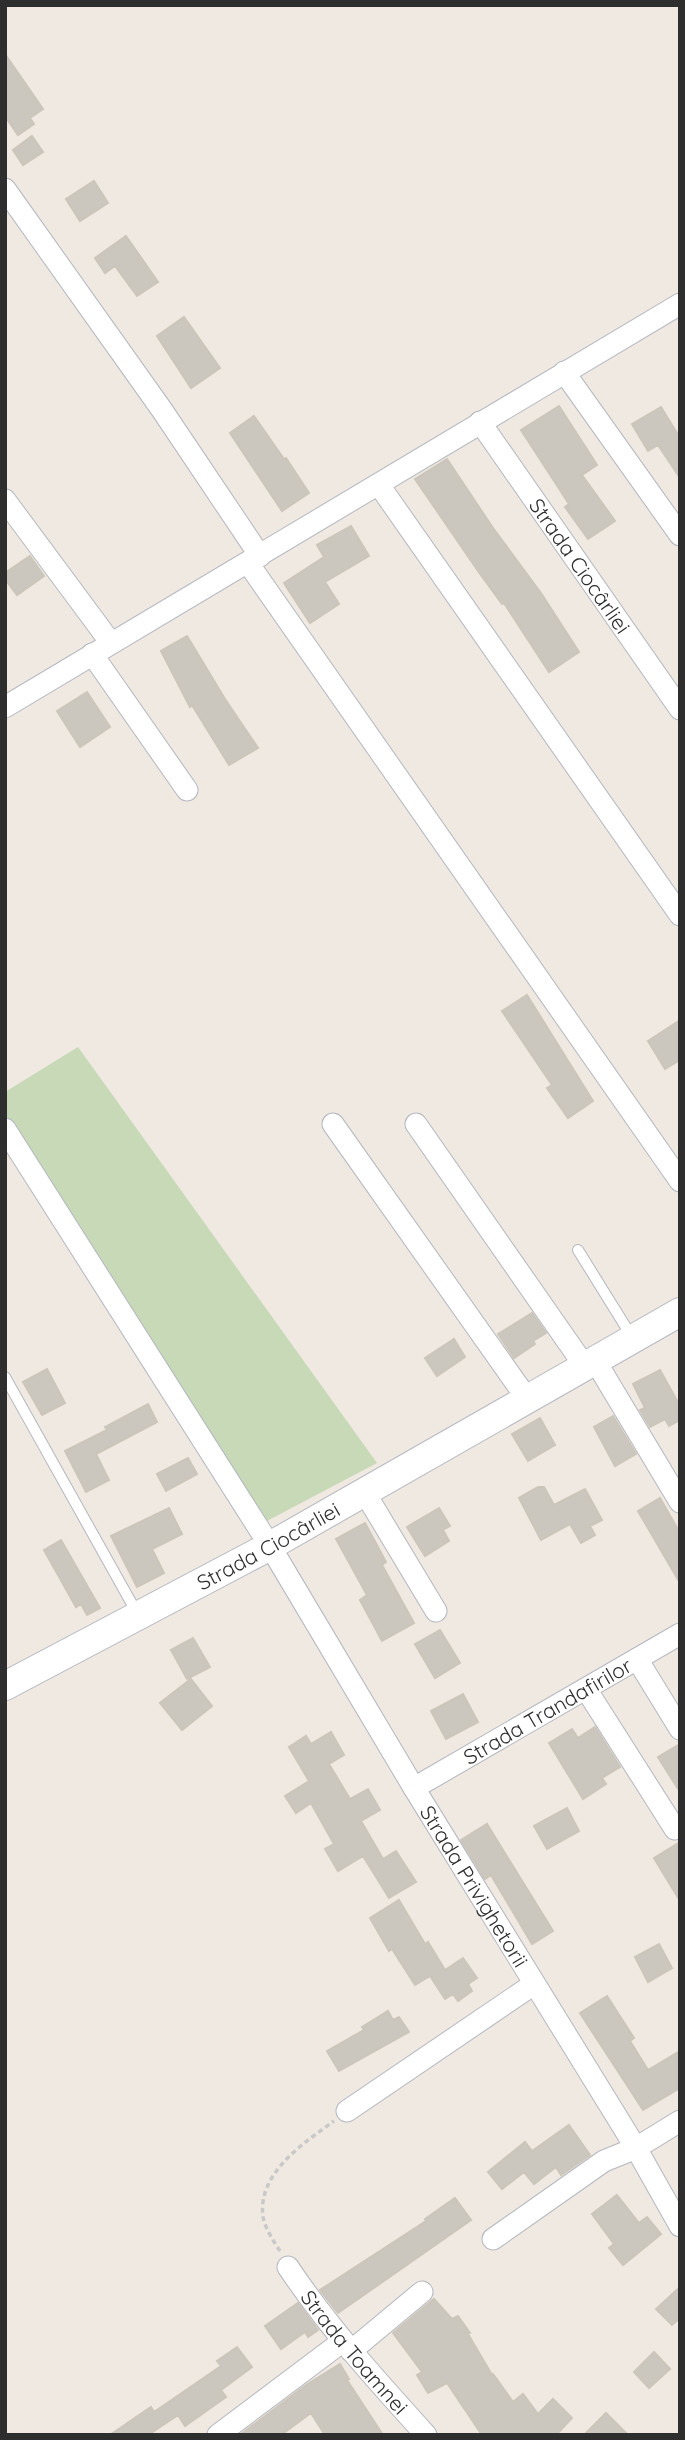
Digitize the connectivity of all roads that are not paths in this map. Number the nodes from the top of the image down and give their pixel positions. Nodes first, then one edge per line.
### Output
1 (5, 189) edge
2 (680, 304) edge
3 (564, 372) junction
4 (480, 422) junction
5 (379, 485) junction
6 (5, 500) edge
7 (680, 535) edge
8 (254, 560) junction
9 (111, 643) junction
10 (92, 654) junction
11 (5, 707) edge
12 (680, 709) edge
13 (187, 790) dead end
14 (680, 915) edge
15 (333, 1124) dead end
16 (416, 1124) dead end
17 (5, 1129) edge
18 (680, 1181) edge
19 (578, 1250) dead end
20 (680, 1312) edge
21 (634, 1339) junction
22 (591, 1365) junction
23 (5, 1377) edge
24 (528, 1400) junction
25 (365, 1493) junction
26 (680, 1502) edge
27 (270, 1546) junction
28 (436, 1611) dead end
29 (139, 1615) junction
30 (680, 1634) edge
31 (637, 1659) junction
32 (5, 1686) edge
33 (586, 1689) junction
34 (680, 1729) edge
35 (414, 1788) junction
36 (676, 1829) dead end
37 (534, 1984) junction
38 (346, 2111) road end
39 (680, 2121) edge
40 (636, 2148) junction
41 (680, 2225) edge
42 (494, 2239) dead end
43 (288, 2267) road end
44 (422, 2292) dead end
45 (347, 2346) junction
46 (218, 2435) edge
47 (426, 2435) edge

1 - 8 street
2 - 3 street
3 - 4 street
3 - 7 street
4 - 5 street
4 - 12 street, Strada Ciocârliei
5 - 8 street
5 - 14 street
6 - 9 street
8 - 9 street
8 - 18 street
9 - 10 street
10 - 11 street
10 - 13 street
15 - 24 street
16 - 22 street
17 - 27 street, Strada Privighetorii
19 - 21 lane
20 - 21 street, Strada Ciocârliei
21 - 22 street, Strada Ciocârliei
22 - 24 street, Strada Ciocârliei
22 - 26 street
23 - 29 lane
24 - 25 street, Strada Ciocârliei
25 - 27 street, Strada Ciocârliei
25 - 28 street
27 - 29 street, Strada Ciocârliei
27 - 35 street, Strada Privighetorii
29 - 32 street, Strada Ciocârliei
30 - 31 street, Strada Trandafirilor
31 - 33 street, Strada Trandafirilor
31 - 34 street
33 - 35 street, Strada Trandafirilor
33 - 36 street
35 - 37 street, Strada Privighetorii
37 - 38 street
37 - 40 street, Strada Privighetorii
39 - 40 street
40 - 41 street, Strada Privighetorii
40 - 42 street
43 - 45 street, Strada Toamnei
44 - 45 street
45 - 46 street
45 - 47 street, Strada Toamnei

